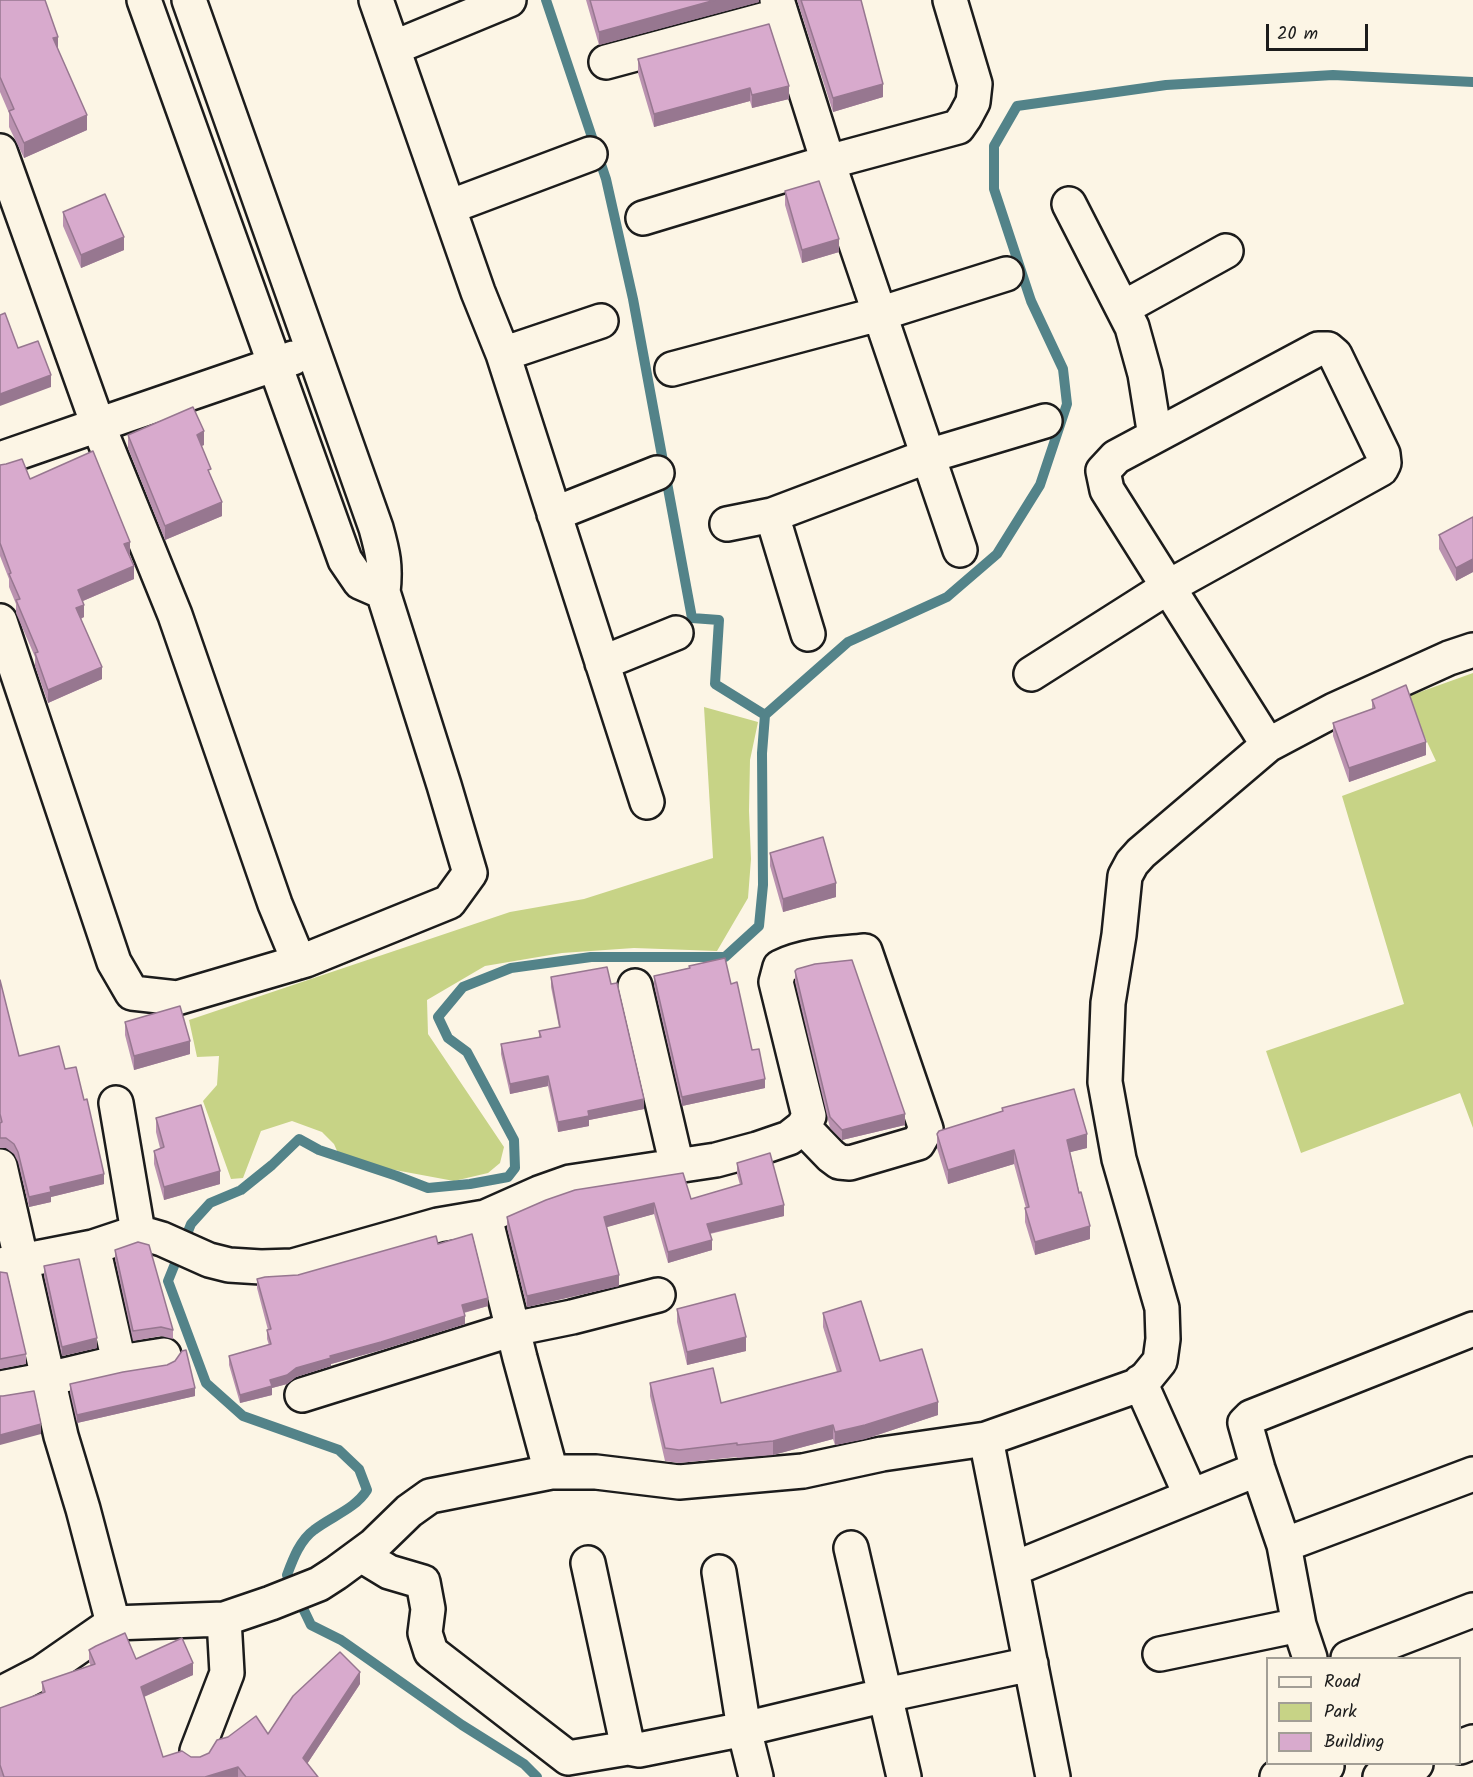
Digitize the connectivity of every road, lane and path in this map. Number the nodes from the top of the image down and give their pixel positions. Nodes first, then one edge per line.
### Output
1 (144, 0) edge
2 (189, 0) edge
3 (376, 0) edge
4 (510, 0) edge
5 (960, 3) edge
6 (779, 8) edge
7 (393, 48) junction
8 (606, 62) dead end
9 (0, 151) edge
10 (590, 154) dead end
11 (828, 162) junction
12 (1069, 204) dead end
13 (448, 207) junction
14 (643, 218) dead end
15 (1226, 251) dead end
16 (1006, 274) dead end
17 (1123, 308) junction
18 (879, 314) junction
19 (601, 321) dead end
20 (314, 349) junction
21 (503, 354) junction
22 (274, 365) junction
23 (672, 369) dead end
24 (1045, 422) dead end
25 (98, 425) junction
26 (1155, 436) junction
27 (928, 456) junction
28 (0, 459) edge
29 (657, 473) dead end
30 (554, 514) junction
31 (772, 515) junction
32 (727, 524) dead end
33 (960, 550) dead end
34 (1168, 587) junction
35 (383, 592) junction
36 (0, 621) edge
37 (676, 633) dead end
38 (808, 634) dead end
39 (1473, 650) edge
40 (602, 663) junction
41 (1031, 674) dead end
42 (1268, 745) junction
43 (647, 802) dead end
44 (298, 962) junction
45 (635, 986) dead end
46 (116, 1103) dead end
47 (803, 1127) junction
48 (0, 1166) edge
49 (677, 1166) junction
50 (485, 1217) junction
51 (150, 1236) junction
52 (93, 1246) junction
53 (11, 1263) edge
54 (658, 1295) dead end
55 (513, 1329) junction
56 (1473, 1329) edge
57 (164, 1355) dead end
58 (119, 1362) junction
59 (48, 1379) junction
60 (1140, 1382) junction
61 (0, 1388) edge
62 (302, 1395) dead end
63 (986, 1439) junction
64 (1258, 1469) junction
65 (551, 1472) junction
66 (1473, 1474) edge
67 (1191, 1496) junction
68 (1284, 1545) junction
69 (851, 1548) dead end
70 (361, 1555) junction
71 (588, 1563) dead end
72 (1012, 1569) junction
73 (718, 1572) dead end
74 (1473, 1610) edge
75 (224, 1619) junction
76 (113, 1623) junction
77 (1299, 1625) junction
78 (1160, 1653) dead end
79 (1309, 1657) edge
80 (1353, 1657) edge
81 (1031, 1664) junction
82 (0, 1694) edge
83 (886, 1695) junction
84 (744, 1729) junction
85 (628, 1748) junction
86 (197, 1751) dead end
87 (1413, 1765) edge
88 (1328, 1769) edge
89 (756, 1777) edge
90 (904, 1777) edge
91 (1053, 1777) edge
92 (1277, 1777) edge
93 (1380, 1777) edge

1 - 22 street
2 - 20 street
3 - 7 street
4 - 7 street
5 - 11 street
6 - 8 street
6 - 11 street
7 - 13 street
9 - 25 street
10 - 13 street
11 - 14 street
11 - 18 street
12 - 17 street
13 - 21 street
15 - 17 street
16 - 18 street
17 - 26 street
18 - 23 street
18 - 27 street
19 - 21 street
20 - 22 street
20 - 35 street
21 - 30 street
22 - 25 street
22 - 35 street
24 - 27 street
25 - 28 street
25 - 44 street
26 - 34 street
26 - 34 street
27 - 31 street
27 - 33 street
29 - 30 street
30 - 40 street
31 - 32 street
31 - 38 street
34 - 41 street
34 - 42 street
35 - 44 street
36 - 44 street
37 - 40 street
39 - 42 street
40 - 43 street
42 - 60 street
45 - 49 street
46 - 51 street
47 - 47 street
47 - 49 street
48 - 53 street
49 - 50 street
50 - 51 street
50 - 55 street
51 - 52 street
52 - 53 street
52 - 58 street
53 - 59 street
54 - 55 street
55 - 62 street
55 - 65 street
56 - 64 street
57 - 58 street
58 - 59 street
59 - 61 street
59 - 76 street
60 - 63 street
60 - 67 street
63 - 65 street
63 - 72 street
64 - 67 street
64 - 68 street
65 - 70 street
66 - 68 street
67 - 72 street
68 - 77 street
69 - 83 street
70 - 75 street
70 - 85 street
71 - 85 street
72 - 81 street
73 - 84 street
74 - 80 street
75 - 76 street
75 - 86 street
76 - 82 street
77 - 78 street
77 - 79 street
81 - 83 street
81 - 91 street
83 - 84 street
83 - 90 street
84 - 85 street
84 - 89 street
87 - 93 street
88 - 92 street

